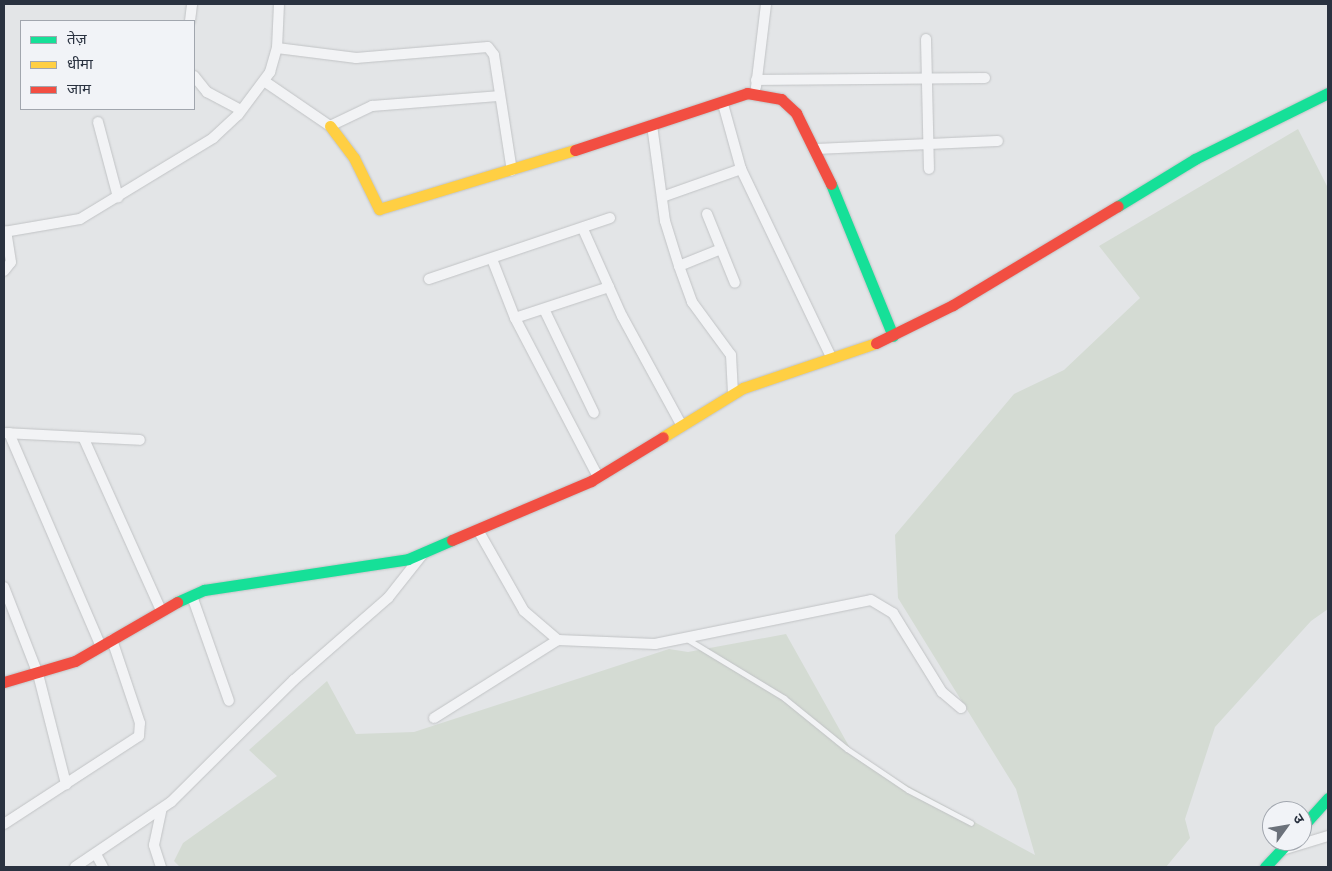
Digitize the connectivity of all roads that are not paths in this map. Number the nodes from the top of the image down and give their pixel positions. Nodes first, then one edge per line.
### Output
1 (192, 4) edge
2 (279, 4) edge
3 (766, 4) edge
4 (190, 20) edge
5 (926, 39) dead end
6 (277, 48) junction
7 (195, 77) edge
8 (928, 78) junction
9 (985, 78) dead end
10 (756, 80) junction
11 (264, 81) junction
12 (756, 93) junction
13 (1328, 93) edge
14 (498, 96) junction
15 (724, 104) junction
16 (242, 110) junction
17 (98, 122) dead end
18 (330, 126) junction
19 (652, 126) junction
20 (998, 141) dead end
21 (927, 144) junction
22 (815, 149) junction
23 (741, 169) junction
24 (928, 169) dead end
25 (512, 171) junction
26 (118, 197) junction
27 (662, 197) junction
28 (708, 214) dead end
29 (610, 218) dead end
30 (583, 229) junction
31 (5, 232) edge
32 (721, 249) junction
33 (492, 259) junction
34 (678, 266) junction
35 (4, 271) edge
36 (430, 279) dead end
37 (735, 283) dead end
38 (609, 288) junction
39 (544, 308) junction
40 (515, 318) junction
41 (893, 336) junction
42 (831, 358) junction
43 (733, 394) junction
44 (594, 413) dead end
45 (682, 426) junction
46 (6, 433) edge
47 (84, 439) junction
48 (140, 440) dead end
49 (598, 477) junction
50 (478, 530) junction
51 (422, 554) junction
52 (4, 587) edge
53 (192, 596) junction
54 (161, 610) junction
55 (684, 638) junction
56 (112, 640) junction
57 (558, 640) junction
58 (101, 647) junction
59 (38, 674) junction
60 (4, 682) edge
61 (229, 701) dead end
62 (961, 708) dead end
63 (434, 718) dead end
64 (66, 784) junction
65 (1328, 798) edge
66 (161, 811) junction
67 (1312, 816) edge
68 (4, 824) edge
69 (971, 824) dead end
70 (1328, 836) edge
71 (1312, 841) edge
72 (1280, 851) edge
73 (96, 854) junction
74 (75, 867) edge
75 (103, 867) edge
76 (160, 867) edge
77 (1265, 867) edge

1 - 4 street
2 - 6 street
3 - 10 street
5 - 8 street
6 - 11 street
6 - 14 street
7 - 16 street
8 - 9 street
8 - 10 street
8 - 21 street
10 - 12 street
11 - 16 street
11 - 18 street
12 - 15 main road
12 - 22 main road
13 - 41 main road
14 - 18 street
14 - 25 street
15 - 19 main road
15 - 23 street
16 - 26 street
17 - 26 street
18 - 25 main road
19 - 25 main road
19 - 27 street
20 - 21 street
21 - 22 street
21 - 24 street
22 - 41 main road
23 - 27 street
23 - 42 street
26 - 31 street
27 - 34 street
28 - 32 street
29 - 30 street
30 - 33 street
30 - 38 street
31 - 35 street
32 - 34 street
32 - 37 street
33 - 36 street
33 - 40 street
34 - 43 street
38 - 39 street
38 - 45 street
39 - 40 street
39 - 44 street
40 - 49 street
41 - 42 main road
42 - 43 main road
43 - 45 main road
45 - 49 main road
46 - 47 street
46 - 58 street
47 - 48 street
47 - 54 street
49 - 50 main road
50 - 51 main road
50 - 57 street
51 - 53 main road
51 - 66 street
52 - 59 street
53 - 54 main road
53 - 61 street
54 - 56 main road
55 - 57 street
55 - 62 street
55 - 69 lane
56 - 58 main road
56 - 64 street
57 - 63 street
58 - 59 main road
59 - 60 main road
59 - 64 street
64 - 68 street
65 - 67 main road
66 - 73 street
66 - 76 street
70 - 71 street
72 - 77 main road
73 - 74 street
73 - 75 street

